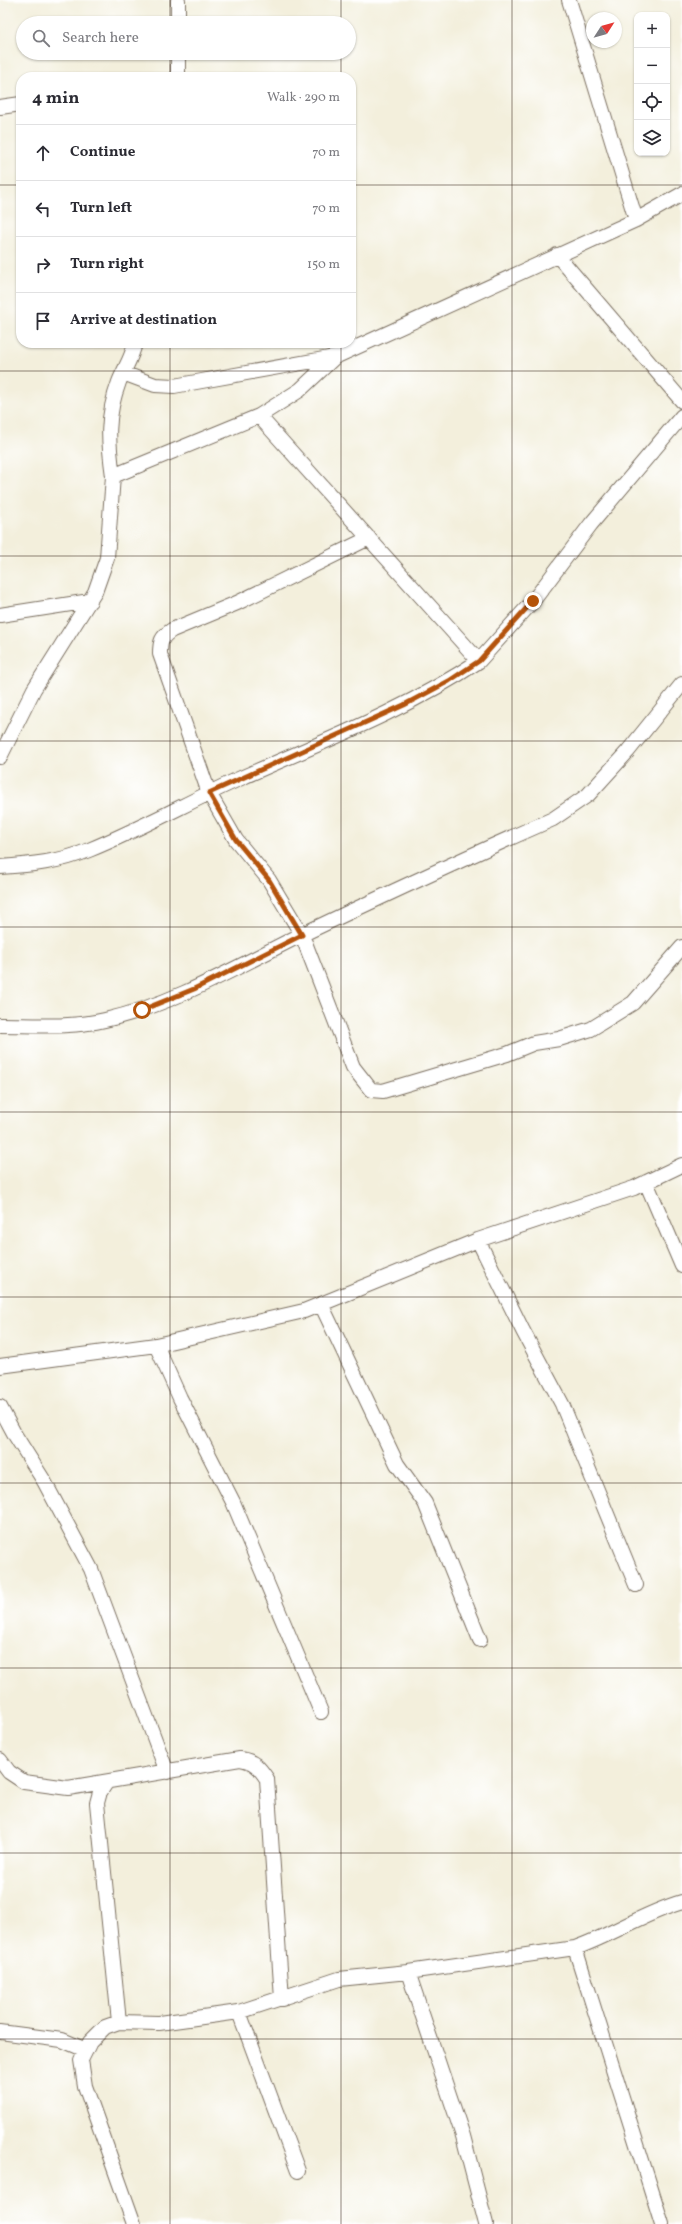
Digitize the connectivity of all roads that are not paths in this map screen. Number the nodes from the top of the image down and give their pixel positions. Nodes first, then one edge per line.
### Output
1 (178, 0) edge
2 (569, 0) edge
3 (178, 16) edge
4 (178, 60) edge
5 (178, 72) edge
6 (16, 105) edge
7 (0, 107) edge
8 (682, 194) edge
9 (636, 220) junction
10 (557, 255) junction
11 (356, 347) edge
12 (134, 348) edge
13 (355, 348) edge
14 (335, 357) junction
15 (123, 373) junction
16 (682, 401) edge
17 (259, 416) junction
18 (682, 416) edge
19 (113, 476) junction
20 (369, 538) junction
21 (90, 602) junction
22 (0, 615) edge
23 (479, 661) junction
24 (682, 684) edge
25 (0, 757) edge
26 (209, 793) junction
27 (0, 867) edge
28 (302, 935) junction
29 (682, 947) edge
30 (0, 1025) edge
31 (682, 1165) edge
32 (646, 1182) junction
33 (478, 1240) junction
34 (682, 1266) edge
35 (321, 1304) junction
36 (156, 1345) junction
37 (0, 1366) edge
38 (0, 1407) edge
39 (636, 1585) dead end
40 (480, 1640) dead end
41 (321, 1712) dead end
42 (0, 1760) edge
43 (167, 1772) junction
44 (106, 1783) junction
45 (682, 1902) edge
46 (575, 1948) junction
47 (408, 1972) junction
48 (282, 1999) junction
49 (239, 2012) junction
50 (118, 2022) junction
51 (0, 2032) edge
52 (86, 2050) junction
53 (298, 2171) dead end
54 (134, 2224) edge
55 (486, 2224) edge
56 (662, 2224) edge

1 - 3 street
2 - 9 street
4 - 5 street
6 - 7 street
8 - 9 street
9 - 10 street
10 - 11 street
10 - 16 street
12 - 15 street
13 - 14 street
14 - 15 street
14 - 17 street
15 - 19 street
17 - 19 street
17 - 20 street
18 - 23 street
19 - 21 street
20 - 23 street
20 - 26 street
21 - 22 street
21 - 25 street
23 - 26 street
24 - 28 street
26 - 27 street
26 - 28 street
28 - 29 street
28 - 30 street
31 - 32 street
32 - 33 street
32 - 34 street
33 - 35 street
33 - 39 street
35 - 36 street
35 - 40 street
36 - 37 street
36 - 41 street
38 - 43 street
42 - 44 street
43 - 44 street
43 - 48 street
44 - 50 street
45 - 46 street
46 - 47 street
46 - 56 street
47 - 48 street
47 - 55 street
48 - 49 street
49 - 50 street
49 - 53 street
50 - 52 street
51 - 52 street
52 - 54 street

